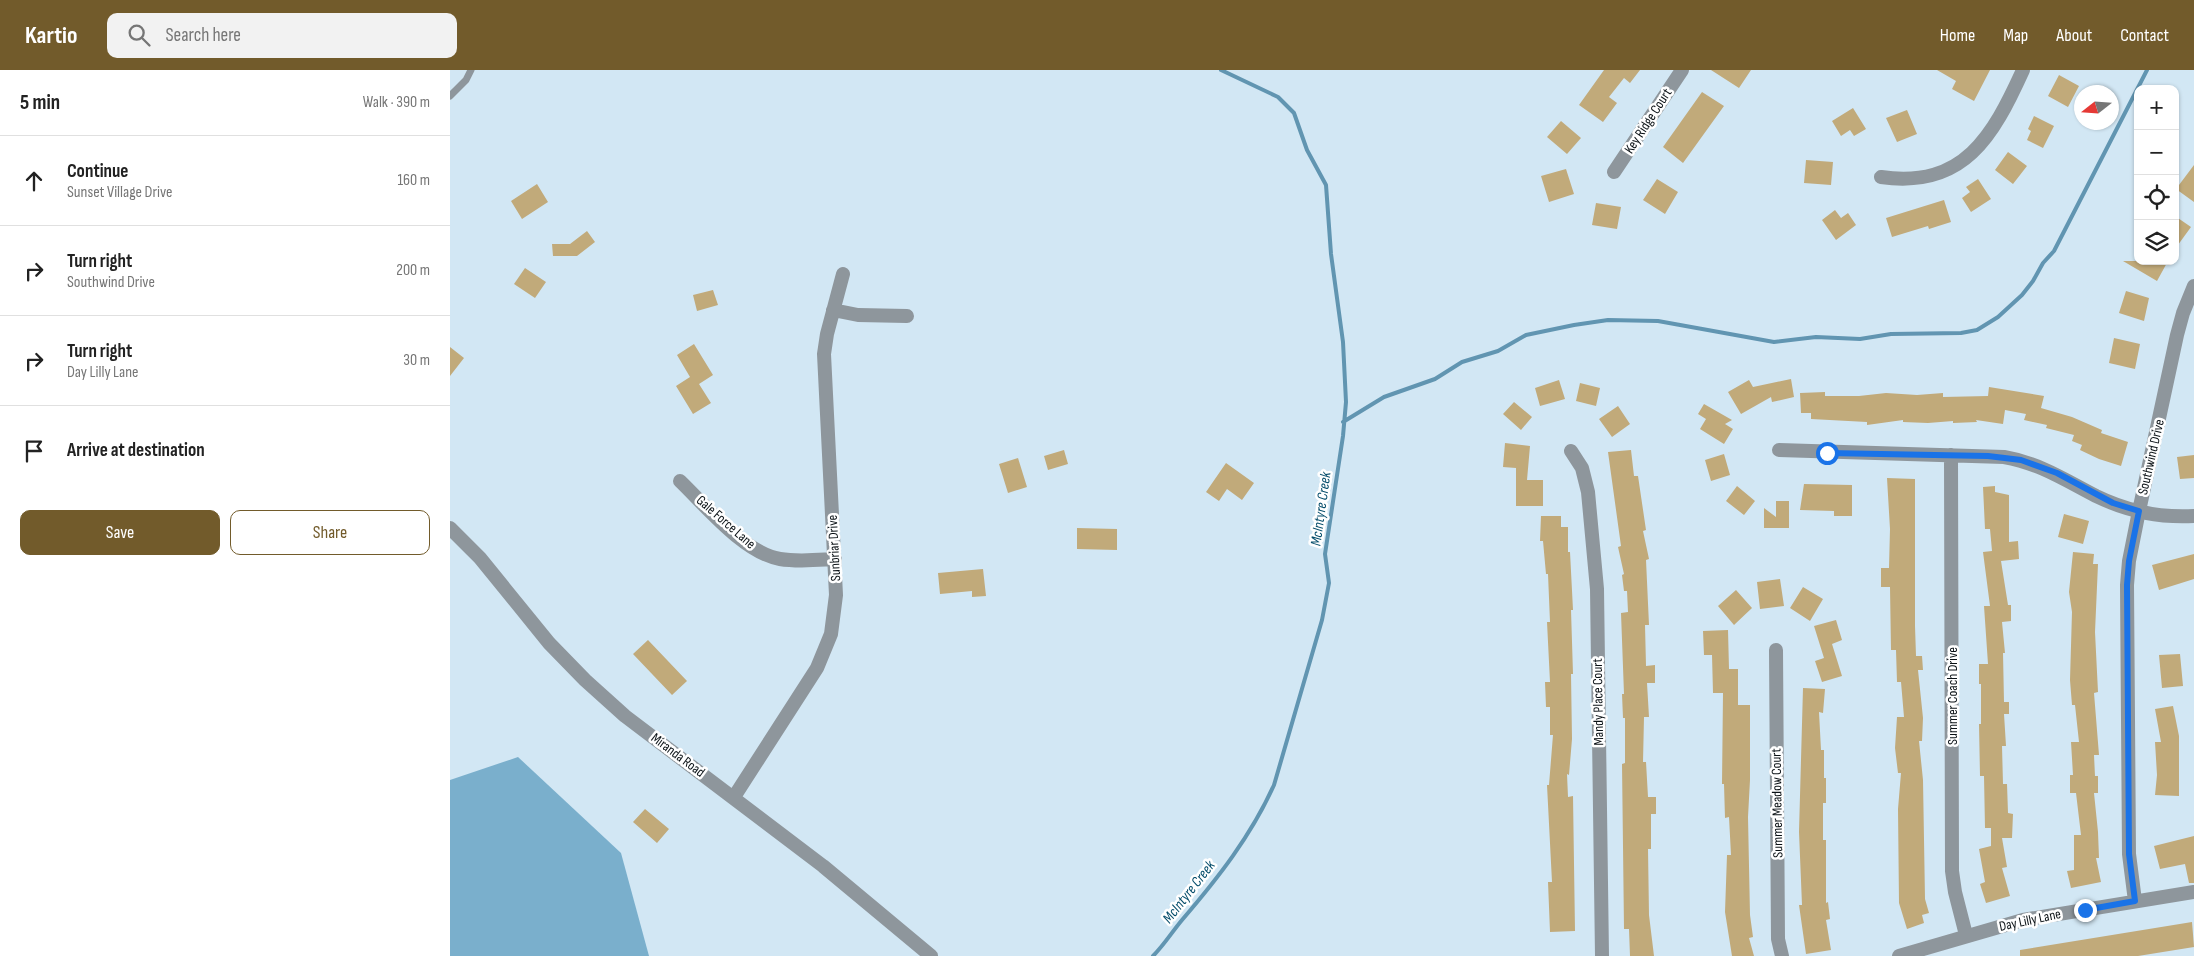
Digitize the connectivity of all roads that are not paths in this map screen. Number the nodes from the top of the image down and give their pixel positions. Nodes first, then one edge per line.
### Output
1 (471, 70) edge
2 (1682, 70) edge
3 (2023, 70) edge
4 (450, 96) edge
5 (1614, 172) dead end
6 (1881, 177) dead end
7 (843, 274) dead end
8 (2194, 286) edge
9 (833, 310) junction
10 (907, 316) dead end
11 (1779, 450) dead end
12 (1571, 451) dead end
13 (1951, 455) junction
14 (680, 481) dead end
15 (2139, 511) junction
16 (2194, 516) edge
17 (450, 528) edge
18 (835, 559) junction
19 (1776, 650) dead end
20 (734, 797) junction
21 (2194, 892) edge
22 (2135, 901) junction
23 (1966, 935) junction
24 (930, 956) edge
25 (1602, 956) edge
26 (1782, 956) edge
27 (1899, 956) edge

1 - 4 lane
2 - 5 street, Key Ridge Court
3 - 6 street
7 - 9 street, Sunbriar Drive
8 - 15 street, Southwind Drive
9 - 10 street
9 - 18 street, Sunbriar Drive
11 - 13 street
12 - 25 street, Mandy Place Court
13 - 15 street
13 - 23 street, Summer Coach Drive
14 - 18 street, Gale Force Lane
15 - 16 street
15 - 22 street, Southwind Drive
17 - 20 street, Miranda Road
18 - 20 street, Sunbriar Drive
19 - 26 street, Summer Meadow Court
20 - 24 street, Miranda Road
21 - 22 street, Day Lilly Lane
22 - 23 street, Day Lilly Lane
23 - 27 street, Day Lilly Lane

